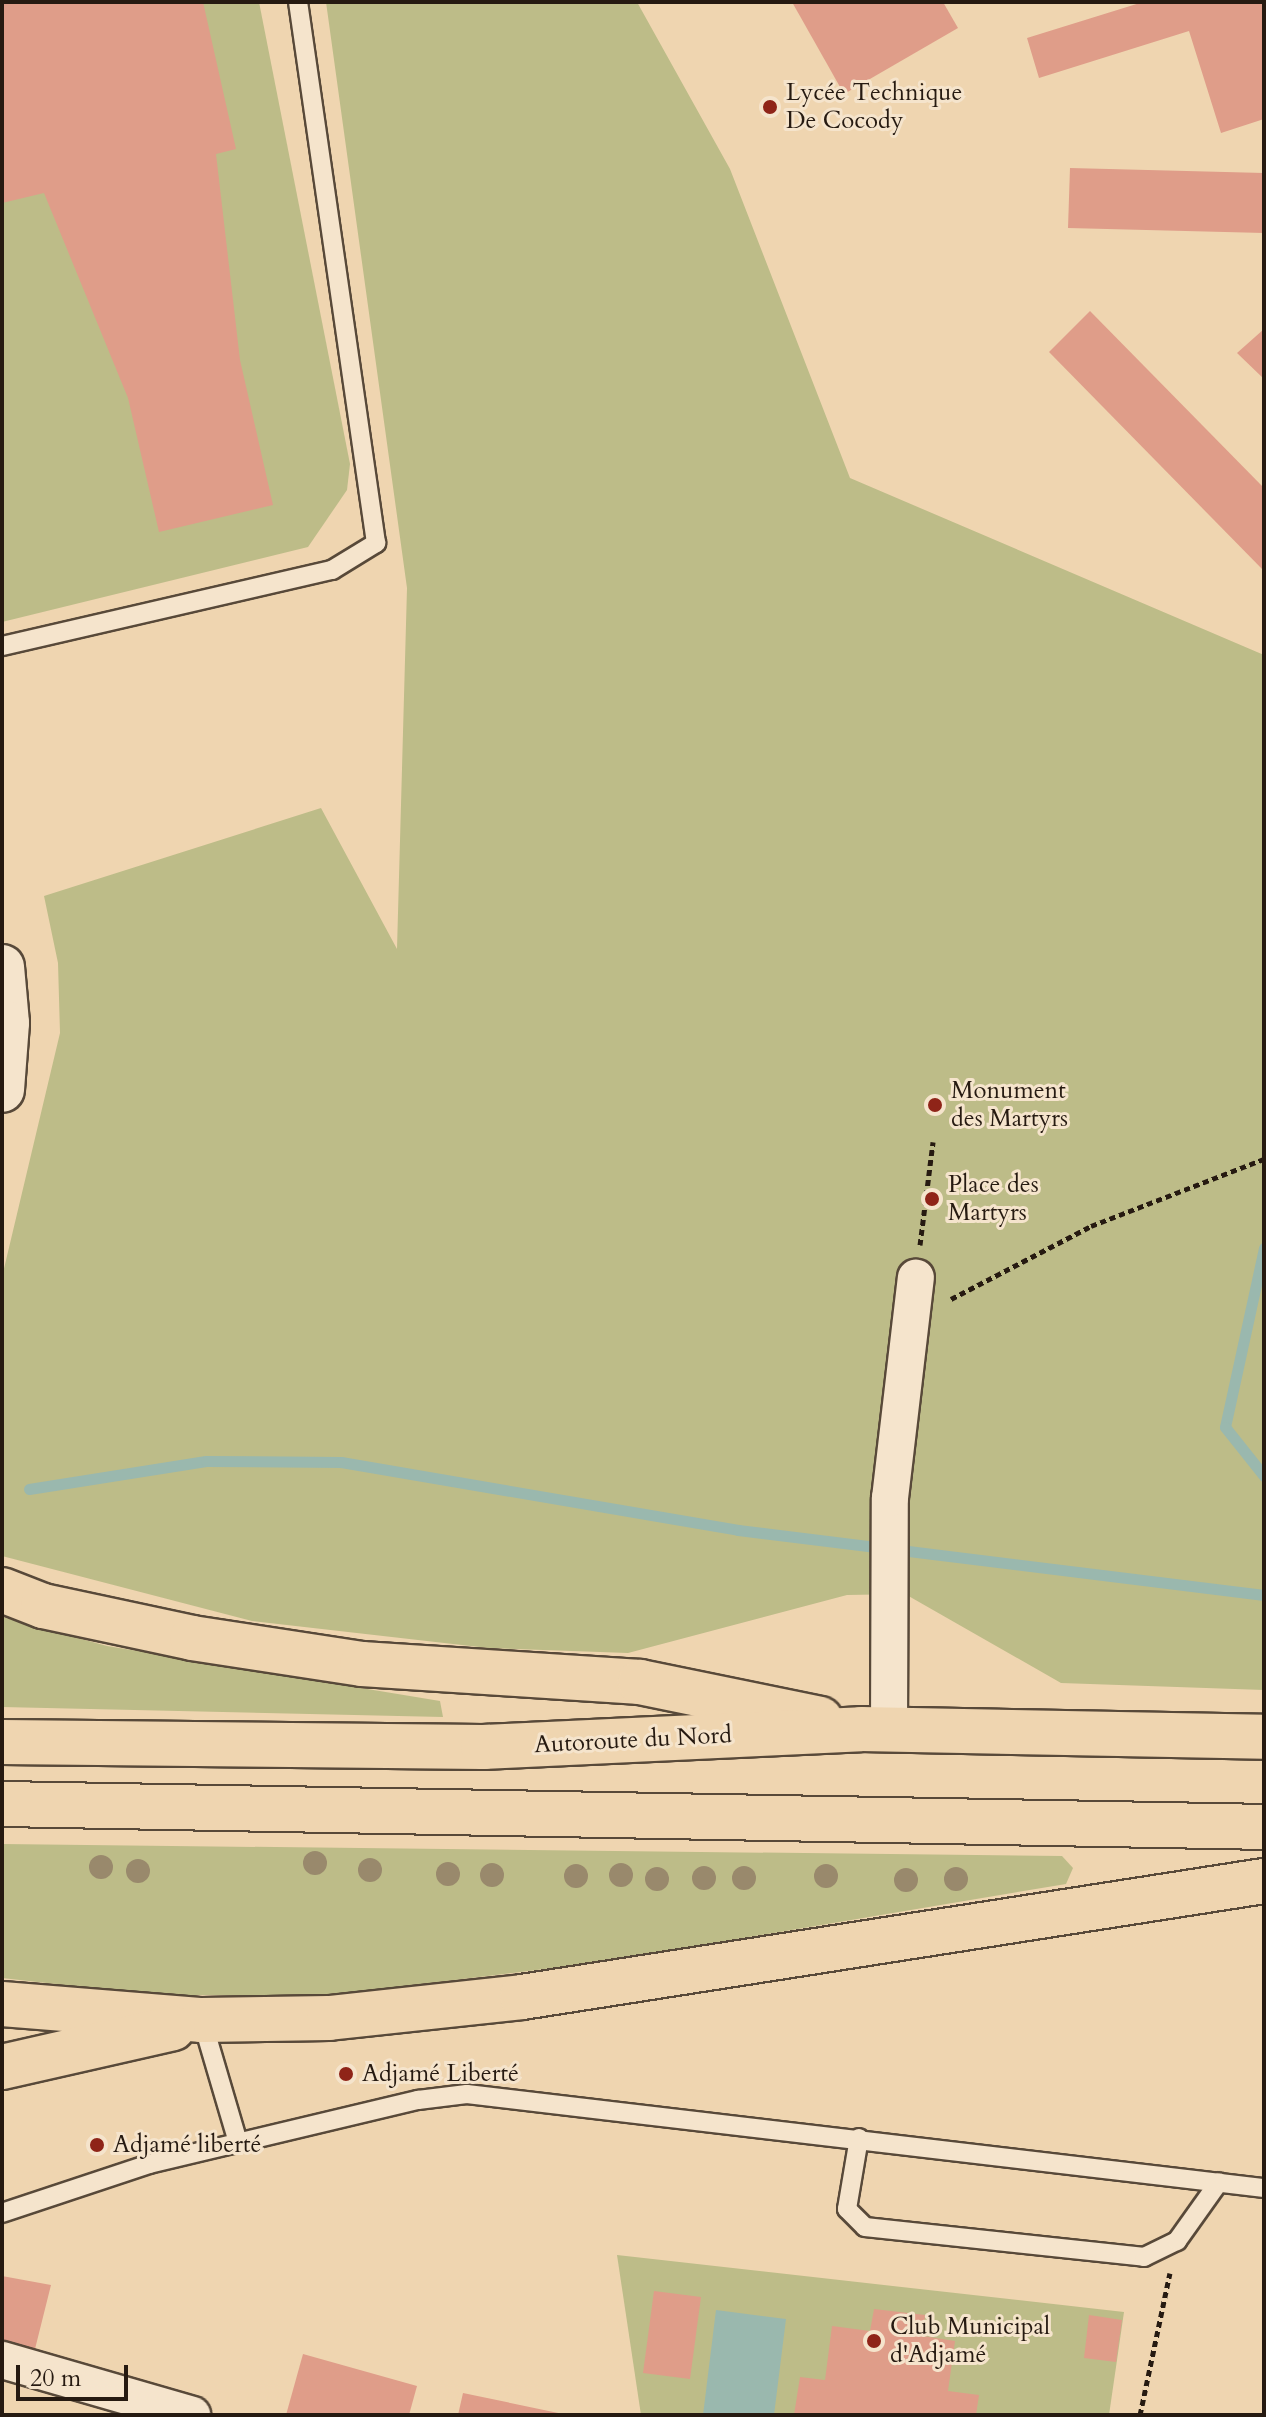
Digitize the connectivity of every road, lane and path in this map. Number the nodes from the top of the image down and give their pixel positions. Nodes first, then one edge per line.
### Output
1 (298, 2) edge
2 (2, 646) edge
3 (2, 967) edge
4 (2, 1090) edge
5 (933, 1142) dead end
6 (1264, 1159) edge
7 (916, 1278) joint
8 (911, 1320) junction
9 (2, 1590) edge
10 (875, 1730) junction
11 (1264, 1737) edge
12 (2, 1742) edge
13 (2, 1804) edge
14 (1264, 1827) edge
15 (1264, 1881) edge
16 (2, 2004) edge
17 (202, 2020) junction
18 (2, 2067) edge
19 (859, 2138) junction
20 (238, 2142) junction
21 (1219, 2182) junction
22 (1264, 2188) edge
23 (2, 2213) edge
24 (1177, 2241) junction
25 (2, 2360) edge
26 (192, 2415) edge
27 (1140, 2415) edge

1 - 2 lane
3 - 4 street
5 - 7 path
6 - 8 path
7 - 8 street
8 - 10 street
9 - 10 highway
10 - 11 highway, Autoroute du Nord
10 - 12 highway, Autoroute du Nord
13 - 14 highway
15 - 17 highway
16 - 17 highway
17 - 18 highway
17 - 20 lane
19 - 20 lane
19 - 21 lane
19 - 24 lane
20 - 23 lane
21 - 22 lane
21 - 24 lane
24 - 27 path
25 - 26 street

